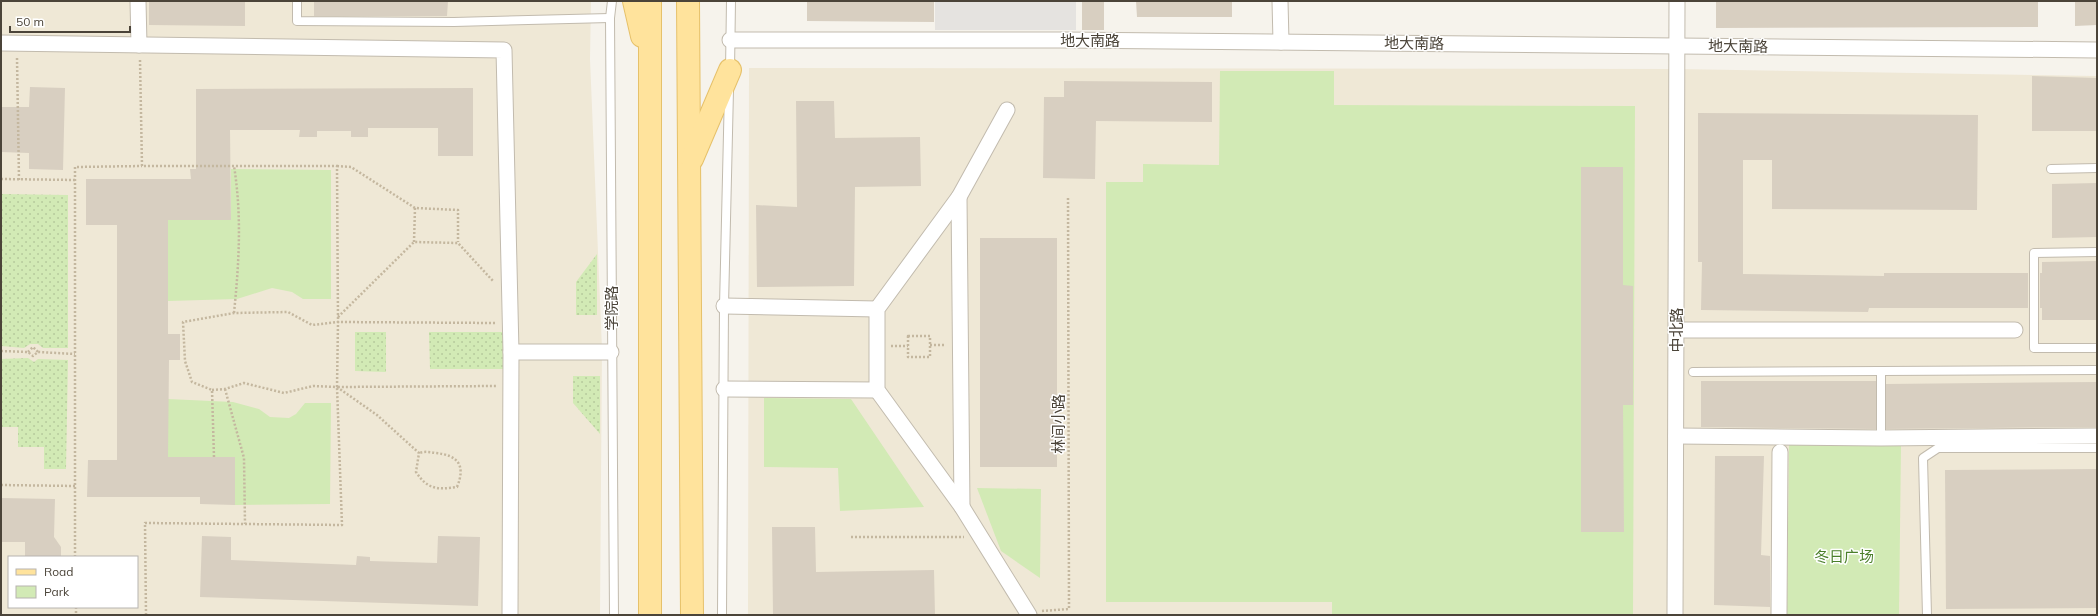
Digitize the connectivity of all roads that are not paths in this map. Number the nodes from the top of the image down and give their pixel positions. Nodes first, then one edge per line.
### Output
1 (138, 1) edge
2 (297, 1) edge
3 (612, 1) edge
4 (634, 1) edge
5 (650, 1) edge
6 (688, 1) edge
7 (731, 1) edge
8 (1280, 1) edge
9 (1677, 1) edge
10 (610, 18) junction
11 (730, 40) junction
12 (1281, 42) junction
13 (1, 43) edge
14 (139, 45) junction
15 (1678, 46) junction
16 (2097, 50) edge
17 (730, 70) junction
18 (650, 72) junction
19 (1007, 110) dead end
20 (689, 168) junction
21 (2097, 168) edge
22 (2051, 169) dead end
23 (960, 197) junction
24 (2097, 252) edge
25 (724, 306) junction
26 (877, 309) junction
27 (1676, 330) junction
28 (2015, 330) dead end
29 (2097, 348) edge
30 (511, 352) junction
31 (611, 352) junction
32 (2097, 370) edge
33 (1881, 371) junction
34 (1693, 372) dead end
35 (724, 389) junction
36 (876, 390) junction
37 (1676, 436) junction
38 (2097, 436) edge
39 (1881, 438) junction
40 (2097, 448) edge
41 (1780, 452) dead end
42 (962, 507) junction
43 (1028, 614) edge
44 (510, 615) edge
45 (614, 615) edge
46 (650, 615) edge
47 (692, 615) edge
48 (722, 615) edge
49 (1675, 615) edge
50 (1779, 615) edge
51 (1927, 615) edge

1 - 14 street
2 - 10 lane
3 - 10 lane, 学院路
4 - 18 main road
5 - 18 main road
6 - 20 main road
7 - 11 lane
8 - 12 street
9 - 15 street, 中北路
10 - 31 lane, 学院路
11 - 12 street, 地大南路
11 - 17 lane
12 - 15 street, 地大南路
13 - 14 street
14 - 30 street
15 - 16 street, 地大南路
15 - 27 street, 中北路
17 - 20 main road
17 - 25 lane
18 - 46 main road
19 - 23 street
20 - 47 main road
21 - 22 lane
23 - 26 street
23 - 42 street
24 - 29 lane
25 - 26 street
25 - 35 lane
26 - 36 street
27 - 28 street
27 - 37 street, 中北路
30 - 31 street
30 - 44 street
31 - 45 lane, 学院路
32 - 33 lane
33 - 34 lane
33 - 39 lane
35 - 36 street
35 - 48 lane
36 - 42 street
37 - 39 street
37 - 49 street, 中北路
38 - 39 street
40 - 51 lane
41 - 50 street
42 - 43 street

